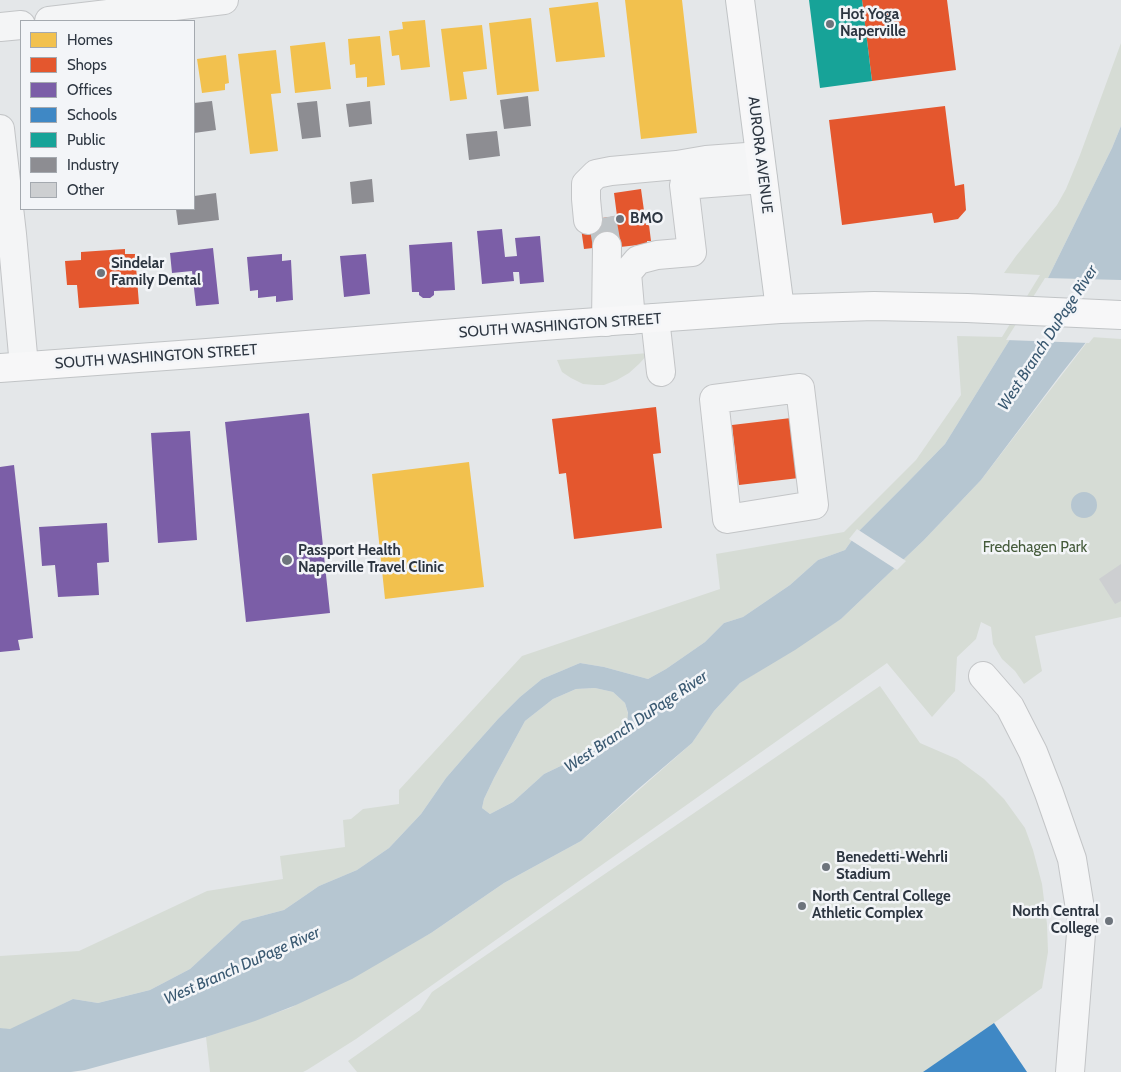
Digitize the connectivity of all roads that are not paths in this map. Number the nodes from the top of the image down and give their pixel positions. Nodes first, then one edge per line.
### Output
1 (224, 0) edge
2 (740, 0) edge
3 (57, 20) edge
4 (20, 25) edge
5 (0, 27) edge
6 (0, 129) edge
7 (761, 167) junction
8 (681, 175) junction
9 (595, 219) tunnel mouth
10 (600, 247) tunnel mouth
11 (780, 309) junction
12 (1121, 315) edge
13 (621, 320) junction
14 (12, 367) edge
15 (661, 372) dead end
16 (788, 390) joint
17 (983, 676) dead end
18 (1070, 1072) edge

1 - 3 street
2 - 7 main road, AURORA AVENUE
4 - 5 street
6 - 14 street
7 - 8 street
7 - 11 main road, AURORA AVENUE
8 - 9 street
8 - 13 street
10 - 13 street
11 - 12 main road, SOUTH WASHINGTON STREET
11 - 13 main road, SOUTH WASHINGTON STREET
13 - 14 main road, SOUTH WASHINGTON STREET
13 - 15 street
16 - 16 street
17 - 18 street

